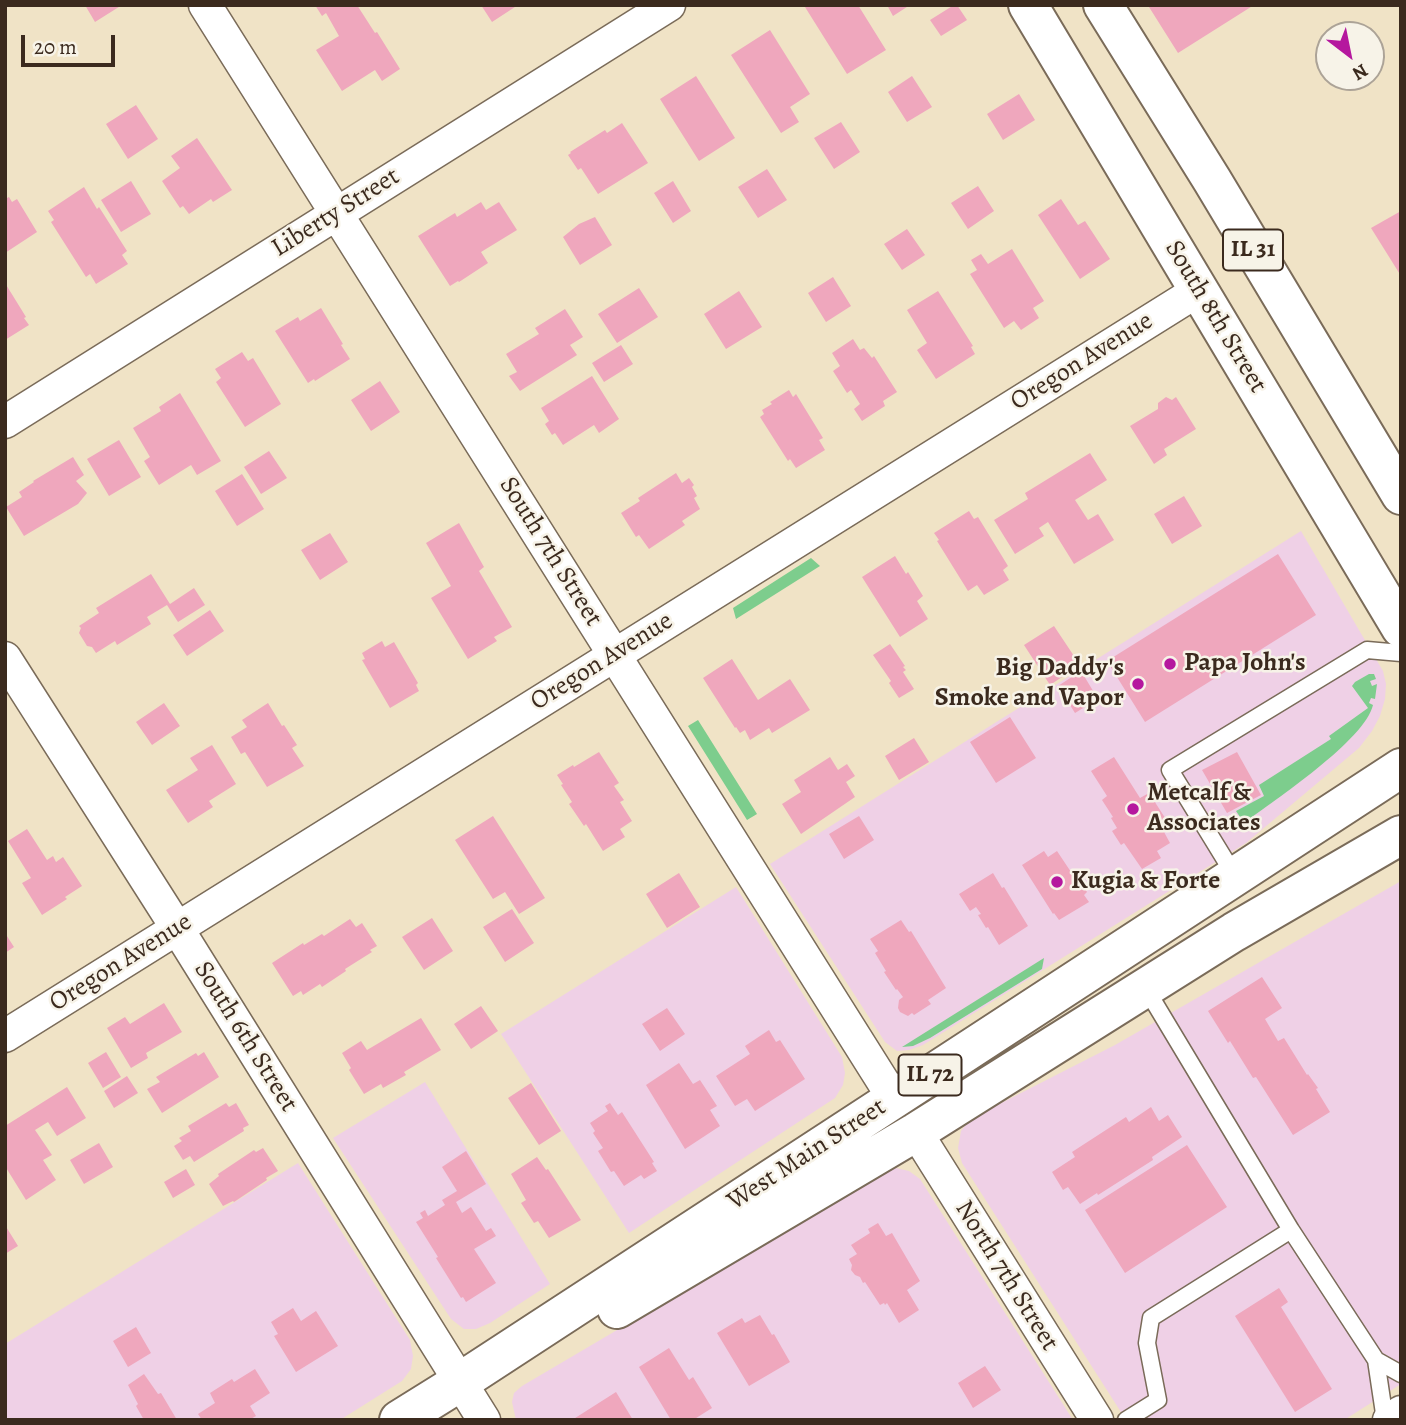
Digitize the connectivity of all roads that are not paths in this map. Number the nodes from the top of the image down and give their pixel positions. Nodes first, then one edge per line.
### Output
1 (205, 5) edge
2 (668, 5) edge
3 (1028, 5) edge
4 (1103, 5) edge
5 (336, 213) junction
6 (1199, 290) junction
7 (5, 422) edge
8 (1398, 484) edge
9 (1401, 628) edge
10 (1401, 653) edge
11 (614, 654) junction
12 (5, 658) edge
13 (1401, 768) edge
14 (1401, 835) edge
15 (1235, 876) junction
16 (177, 928) junction
17 (1145, 987) junction
18 (5, 1036) edge
19 (894, 1099) junction
20 (916, 1132) junction
21 (1291, 1230) junction
22 (1376, 1360) junction
23 (1401, 1374) edge
24 (460, 1382) junction
25 (1401, 1412) edge
26 (399, 1420) edge
27 (484, 1420) edge
28 (1097, 1420) edge
29 (1126, 1420) edge
30 (1387, 1420) edge

1 - 5 street, South 7th Street
2 - 5 street, Liberty Street
3 - 6 main road, South 8th Street
4 - 8 main road, IL 31
5 - 7 street, Liberty Street
5 - 11 street, South 7th Street
6 - 9 main road, South 8th Street
6 - 11 street, Oregon Avenue
10 - 15 lane
11 - 16 street, Oregon Avenue
11 - 19 street, South 7th Street
12 - 16 street, South 6th Street
13 - 15 main road, West Main Street / IL 72
14 - 17 main road, West Main Street / IL 72
15 - 19 main road, West Main Street / IL 72
16 - 18 street, Oregon Avenue
16 - 24 street, South 6th Street
17 - 20 main road, West Main Street / IL 72
17 - 21 lane
19 - 24 main road, West Main Street / IL 72
20 - 24 main road, West Main Street / IL 72
20 - 28 street, North 7th Street
21 - 22 lane
21 - 29 lane
22 - 23 lane
22 - 30 lane
24 - 26 main road, West Main Street / IL 72
24 - 27 street, South 6th Street
25 - 30 street

